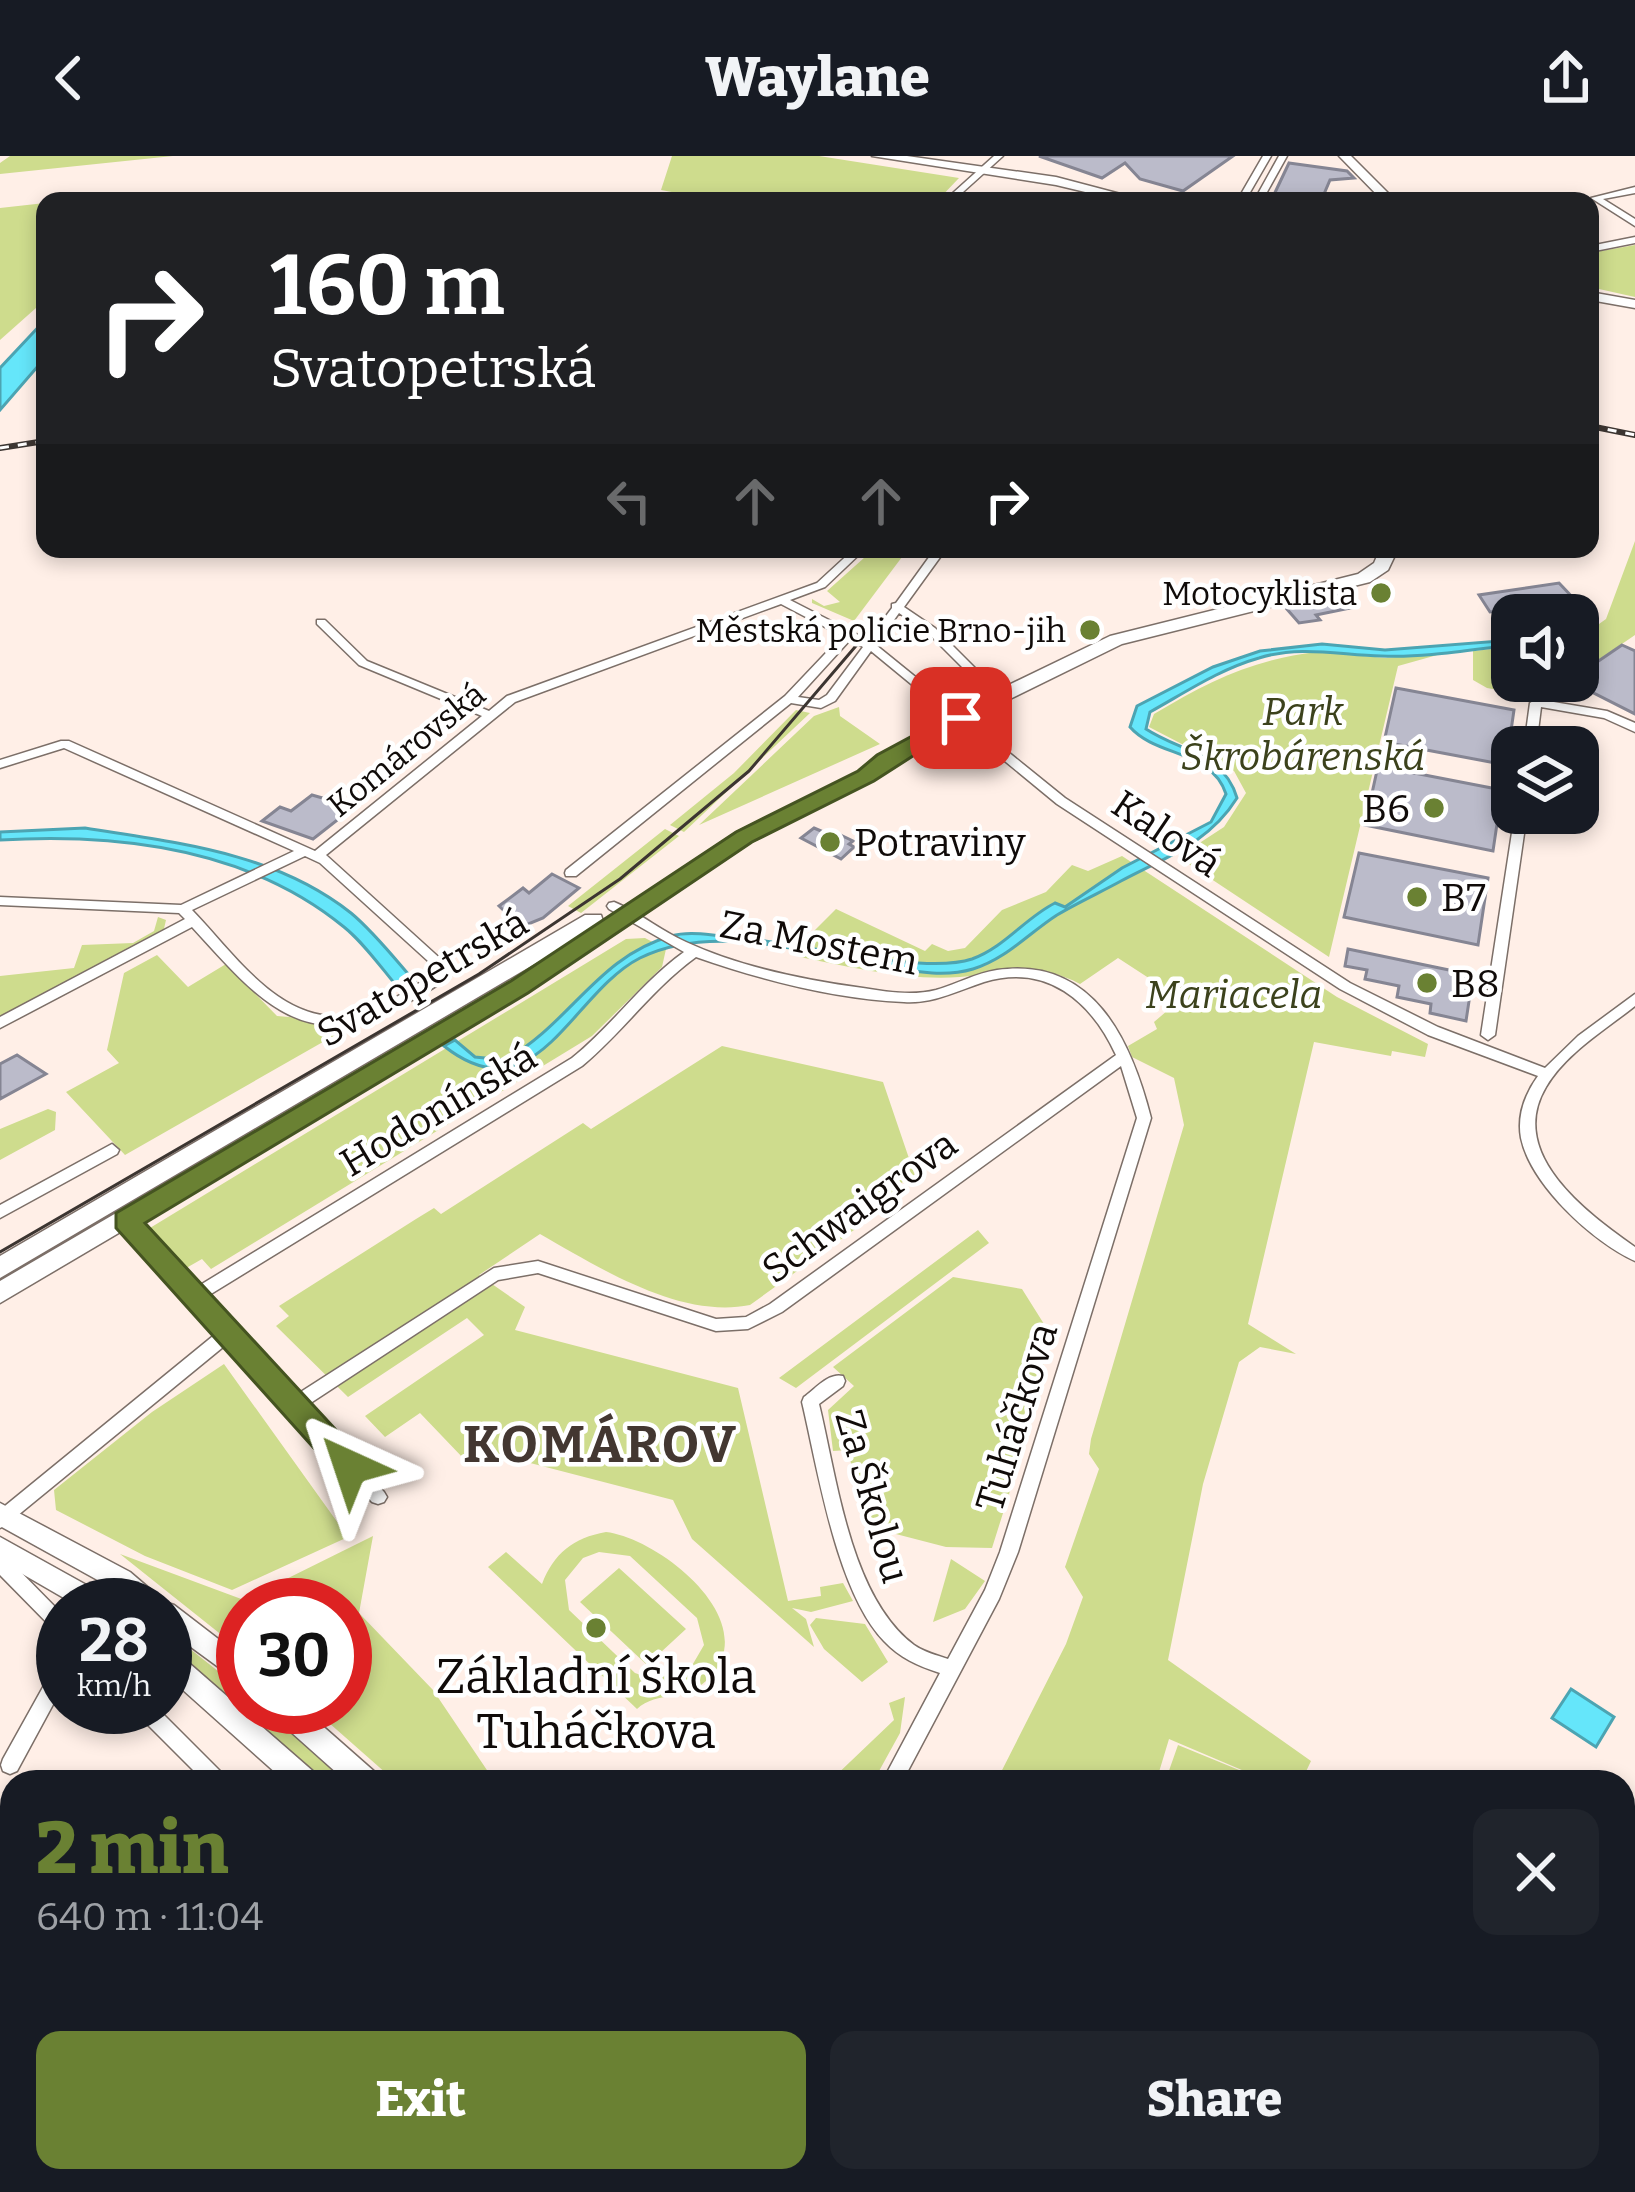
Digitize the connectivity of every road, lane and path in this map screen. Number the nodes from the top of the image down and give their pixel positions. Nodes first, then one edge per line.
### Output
1 (879, 156) edge
2 (930, 156) edge
3 (999, 156) edge
4 (1267, 156) edge
5 (1283, 156) edge
6 (1327, 156) edge
7 (1345, 156) edge
8 (980, 168) junction
9 (1359, 174) junction
10 (1635, 190) edge
11 (957, 192) edge
12 (1096, 192) edge
13 (1246, 192) edge
14 (1263, 192) edge
15 (1380, 192) edge
16 (1599, 196) edge
17 (1599, 200) edge
18 (1635, 223) edge
19 (1635, 240) edge
20 (1599, 247) edge
21 (1599, 298) edge
22 (1635, 304) edge
23 (851, 558) edge
24 (934, 558) edge
25 (1386, 558) edge
26 (780, 599) junction
27 (896, 606) junction
28 (321, 622) dead end
29 (850, 634) junction
30 (868, 644) junction
31 (977, 676) dead end
32 (789, 698) junction
33 (489, 716) junction
34 (961, 718) junction
35 (1533, 726) edge
36 (1635, 728) edge
37 (885, 760) junction
38 (0, 764) edge
39 (1518, 834) edge
40 (311, 854) junction
41 (571, 873) dead end
42 (0, 902) edge
43 (621, 911) junction
44 (189, 915) junction
45 (691, 950) junction
46 (1635, 999) edge
47 (0, 1023) edge
48 (1488, 1035) dead end
49 (1124, 1057) junction
50 (1547, 1074) junction
51 (112, 1150) dead end
52 (0, 1212) edge
53 (126, 1220) junction
54 (1635, 1255) edge
55 (0, 1268) edge
56 (0, 1293) edge
57 (194, 1297) junction
58 (228, 1334) junction
59 (837, 1381) dead end
60 (294, 1405) junction
61 (379, 1497) dead end
62 (1, 1517) edge
63 (0, 1549) edge
64 (0, 1563) edge
65 (52, 1578) edge
66 (117, 1578) edge
67 (36, 1600) edge
68 (192, 1634) edge
69 (216, 1652) edge
70 (953, 1669) junction
71 (192, 1682) edge
72 (36, 1717) edge
73 (170, 1734) edge
74 (313, 1734) edge
75 (10, 1765) dead end
76 (206, 1770) edge
77 (292, 1770) edge
78 (353, 1770) edge
79 (898, 1770) edge

1 - 8 main road
2 - 8 main road
3 - 8 street
4 - 13 street
5 - 14 street
6 - 9 main road
7 - 9 main road
8 - 11 street
8 - 12 main road
9 - 15 main road
10 - 16 street
17 - 18 street
19 - 20 street
21 - 22 main road
23 - 26 street, Komárovská
24 - 27 street
25 - 34 main road
26 - 29 street, Kalová
26 - 33 street, Komárovská
27 - 30 street
27 - 31 street
28 - 33 street
29 - 30 street, Kalová
29 - 32 street
30 - 32 street
30 - 34 street, Kalová
32 - 41 street
33 - 40 street, Komárovská
34 - 37 main road
34 - 50 street, Kalová
35 - 36 street
37 - 43 main road, Svatopetrská
37 - 43 main road, Svatopetrská
38 - 40 street
39 - 48 street
40 - 44 street, Komárovská
40 - 44 street
42 - 44 street
43 - 45 street, Za Mostem
43 - 53 main road, Svatopetrská
43 - 55 main road, Svatopetrská
44 - 47 street, Komárovská
45 - 49 street, Za Mostem
45 - 57 street, Hodonínská
46 - 50 street
49 - 60 street, Schwaigrova
49 - 70 street, Tuháčkova
50 - 54 street
51 - 52 street
53 - 56 main road, Svatopetrská
53 - 57 street
57 - 58 street
58 - 60 street
58 - 62 street
59 - 70 street, Za Školou
60 - 61 street
62 - 66 main road
63 - 65 main road
64 - 67 street
68 - 69 main road
70 - 79 street, Tuháčkova
71 - 77 main road
72 - 75 street
73 - 76 street
74 - 78 main road

